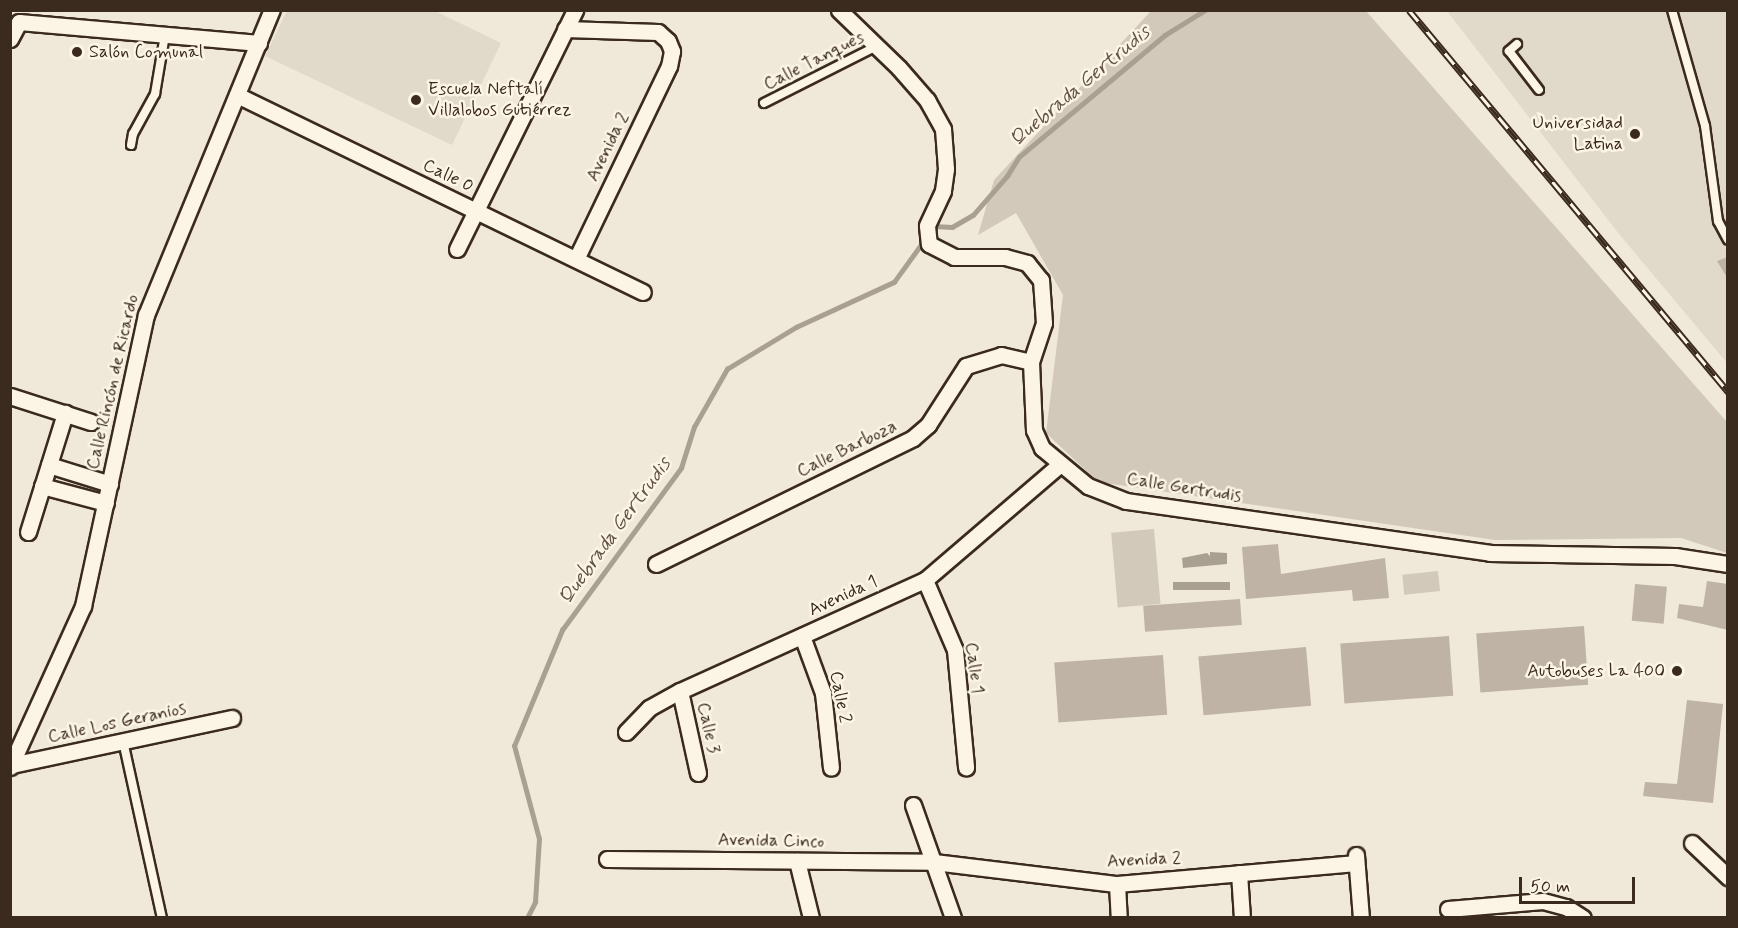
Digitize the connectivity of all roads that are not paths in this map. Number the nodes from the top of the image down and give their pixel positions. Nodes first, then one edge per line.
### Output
1 (272, 10) edge
2 (574, 10) edge
3 (839, 10) edge
4 (1672, 10) edge
5 (565, 30) junction
6 (165, 35) junction
7 (10, 39) edge
8 (259, 43) junction
9 (1517, 44) dead end
10 (878, 46) junction
11 (1539, 90) dead end
12 (237, 95) junction
13 (764, 103) dead end
14 (131, 145) dead end
15 (476, 212) junction
16 (1728, 240) edge
17 (457, 249) dead end
18 (576, 259) junction
19 (643, 292) dead end
20 (1030, 362) junction
21 (10, 396) edge
22 (65, 413) junction
23 (91, 422) dead end
24 (49, 465) junction
25 (1058, 466) junction
26 (110, 484) junction
27 (42, 486) junction
28 (106, 503) junction
29 (28, 532) dead end
30 (656, 564) dead end
31 (1728, 564) edge
32 (925, 580) junction
33 (802, 636) junction
34 (680, 691) junction
35 (232, 718) dead end
36 (626, 732) dead end
37 (123, 741) junction
38 (11, 766) edge
39 (966, 767) dead end
40 (831, 768) dead end
41 (698, 773) dead end
42 (913, 805) dead end
43 (1692, 843) dead end
44 (607, 859) dead end
45 (797, 861) junction
46 (934, 862) junction
47 (1239, 873) junction
48 (1728, 877) edge
49 (1117, 884) junction
50 (1448, 909) dead end
51 (162, 918) edge
52 (811, 918) edge
53 (953, 918) edge
54 (1119, 918) edge
55 (1242, 918) edge
56 (1361, 918) edge
57 (1583, 918) edge

1 - 8 street, Calle Rincón de Ricardo
2 - 5 street
3 - 10 street, Calle Gertrudis
4 - 16 lane
5 - 15 street
5 - 18 street, Avenida 2
6 - 7 street
6 - 8 street
6 - 14 lane
8 - 12 street, Calle Rincón de Ricardo
9 - 11 lane
10 - 13 lane, Calle Tanques
10 - 20 street, Calle Gertrudis
12 - 15 street, Calle 0
12 - 26 street, Calle Rincón de Ricardo
15 - 17 street
15 - 18 street, Calle 0
18 - 19 street, Calle 0
20 - 25 street, Calle Gertrudis
20 - 30 street, Calle Barboza
21 - 22 street
22 - 23 street
22 - 24 street
24 - 26 street
24 - 27 street
25 - 31 street, Calle Gertrudis
25 - 32 street, Avenida 1
26 - 28 street, Calle Rincón de Ricardo
27 - 28 street
27 - 29 street
28 - 38 street, Calle Rincón de Ricardo
32 - 33 street, Avenida 1
32 - 39 street, Calle 1
33 - 34 street, Avenida 1
33 - 40 street, Calle 2
34 - 36 street, Avenida 1
34 - 41 street, Calle 3
35 - 37 street, Calle Los Geranios
37 - 38 street, Calle Los Geranios
37 - 51 lane
42 - 46 street
43 - 48 street
44 - 45 street, Avenida Cinco
45 - 46 street, Avenida Cinco
45 - 52 street
46 - 49 street, Avenida 2
46 - 53 street
47 - 49 street, Avenida 2
47 - 55 street
47 - 56 street, Avenida 2
49 - 54 street
50 - 57 street

